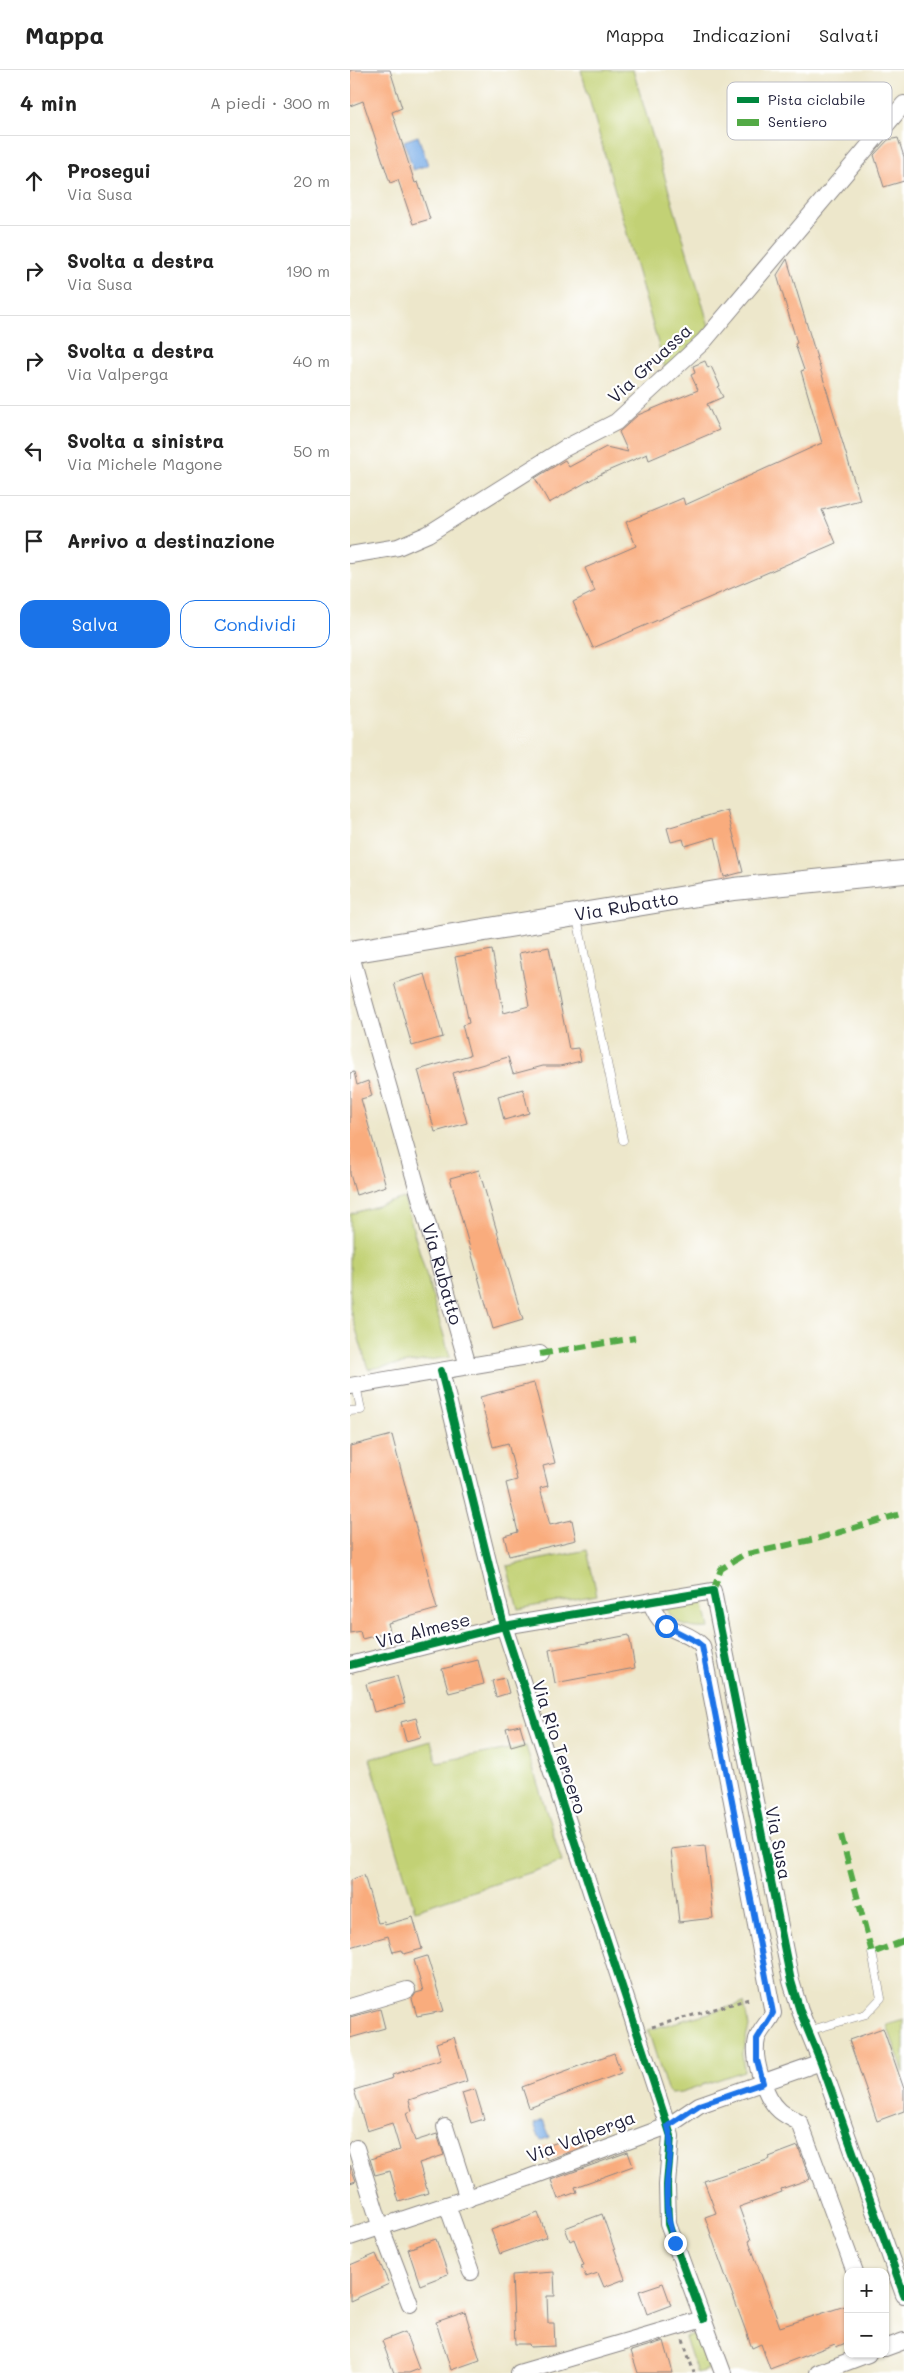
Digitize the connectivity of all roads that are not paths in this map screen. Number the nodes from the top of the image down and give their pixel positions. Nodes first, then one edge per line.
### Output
1 (904, 104) edge
2 (892, 118) edge
3 (874, 140) edge
4 (350, 555) edge
5 (904, 872) edge
6 (576, 916) junction
7 (350, 952) edge
8 (623, 1140) dead end
9 (540, 1354) dead end
10 (468, 1366) junction
11 (441, 1371) junction
12 (353, 1385) edge
13 (350, 1411) edge
14 (651, 1602) junction
15 (504, 1626) junction
16 (350, 1665) edge
17 (872, 1952) dead end
18 (408, 1990) dead end
19 (350, 2007) edge
20 (808, 2031) junction
21 (821, 2062) junction
22 (763, 2083) junction
23 (668, 2126) junction
24 (445, 2127) dead end
25 (356, 2148) dead end
26 (468, 2199) junction
27 (447, 2205) junction
28 (381, 2228) junction
29 (350, 2237) edge
30 (853, 2268) edge
31 (471, 2272) dead end
32 (904, 2295) edge
33 (410, 2304) dead end
34 (698, 2321) junction
35 (904, 2341) edge
36 (889, 2347) edge
37 (857, 2358) edge
38 (519, 2373) edge
39 (723, 2373) edge
40 (818, 2373) edge

1 - 2 street, Via Gruassa
3 - 4 street, Via Gruassa
5 - 6 street, Via Rubatto
6 - 7 street, Via Rubatto
6 - 8 lane
7 - 10 street, Via Rubatto
9 - 10 street
10 - 11 street
11 - 12 street
11 - 15 street, Via Rio Tercero
12 - 13 lane
14 - 15 street, Via Susa
14 - 20 street, Via Susa
14 - 22 street
15 - 16 street, Via Almese
15 - 23 street, Via Rio Tercero
17 - 20 lane
18 - 19 street
20 - 21 street, Via Susa
21 - 22 street, Via Valperga
21 - 32 street, Via Susa
22 - 23 street, Via Valperga
22 - 30 street
23 - 26 street, Via Valperga
23 - 34 street, Via Rio Tercero
24 - 26 street
25 - 28 street
26 - 27 street, Via Valperga
27 - 28 street, Via Valperga
27 - 31 street
28 - 29 street, Via Valperga
28 - 33 street
34 - 38 street
34 - 39 street, Via Rio Tercero
35 - 36 street
37 - 40 street

